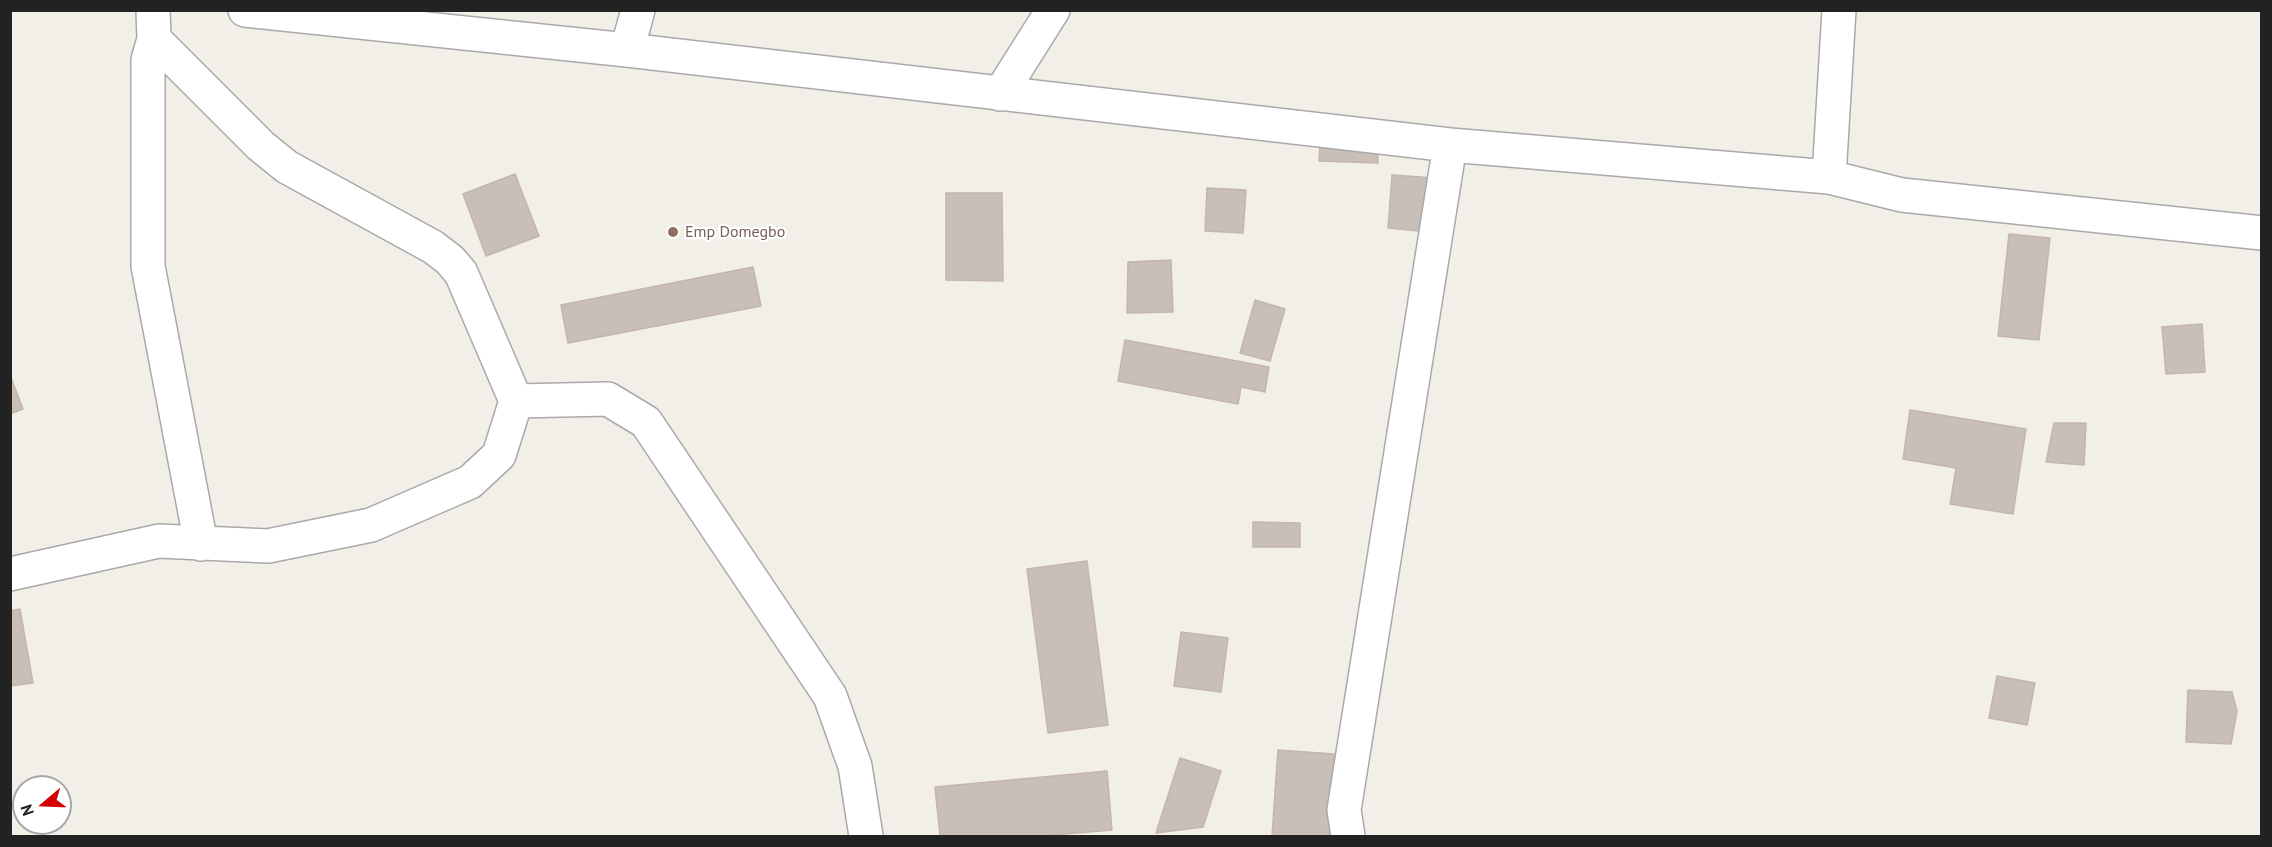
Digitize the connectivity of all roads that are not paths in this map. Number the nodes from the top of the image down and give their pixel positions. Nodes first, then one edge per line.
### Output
1 (246, 10) edge
2 (638, 10) edge
3 (1053, 10) edge
4 (1839, 10) edge
5 (375, 17) edge
6 (153, 25) edge
7 (627, 50) junction
8 (1000, 94) junction
9 (1450, 145) junction
10 (1829, 177) junction
11 (2262, 233) edge
12 (516, 401) junction
13 (201, 544) junction
14 (10, 574) edge
15 (866, 837) edge
16 (1348, 837) edge

1 - 5 street
2 - 7 street
3 - 8 street
4 - 10 street
5 - 7 street
6 - 12 street
6 - 13 street
7 - 8 street
8 - 9 street
9 - 10 street
9 - 16 street
10 - 11 street
12 - 13 street
12 - 15 street
13 - 14 street

